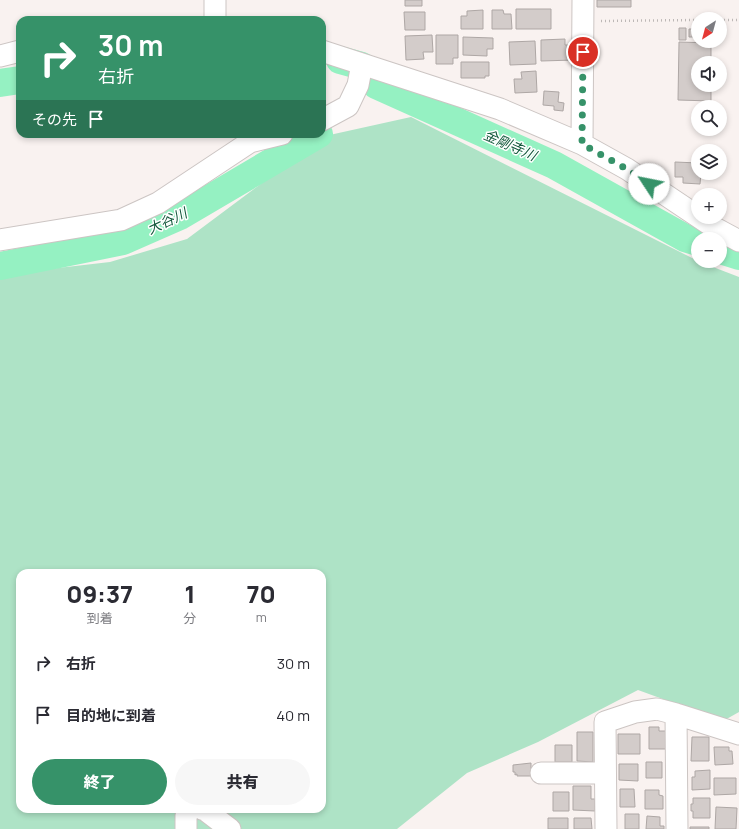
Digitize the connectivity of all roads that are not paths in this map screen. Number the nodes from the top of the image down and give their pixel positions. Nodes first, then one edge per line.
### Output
1 (215, 0) edge
2 (583, 0) edge
3 (215, 16) edge
4 (16, 52) edge
5 (326, 52) edge
6 (0, 56) edge
7 (362, 64) junction
8 (326, 118) edge
9 (266, 138) edge
10 (582, 144) junction
11 (0, 240) edge
12 (739, 241) edge
13 (676, 714) junction
14 (739, 734) edge
15 (541, 773) dead end
16 (605, 773) junction
17 (188, 813) edge
18 (209, 813) edge
19 (186, 829) edge
20 (230, 829) edge
21 (606, 829) edge
22 (677, 829) edge

1 - 3 street
2 - 10 street
4 - 6 street
5 - 7 street
7 - 8 street
7 - 10 street
9 - 11 street
10 - 12 street
13 - 14 street
13 - 16 street
13 - 22 street
15 - 16 street
16 - 21 street
17 - 19 street
18 - 20 street

